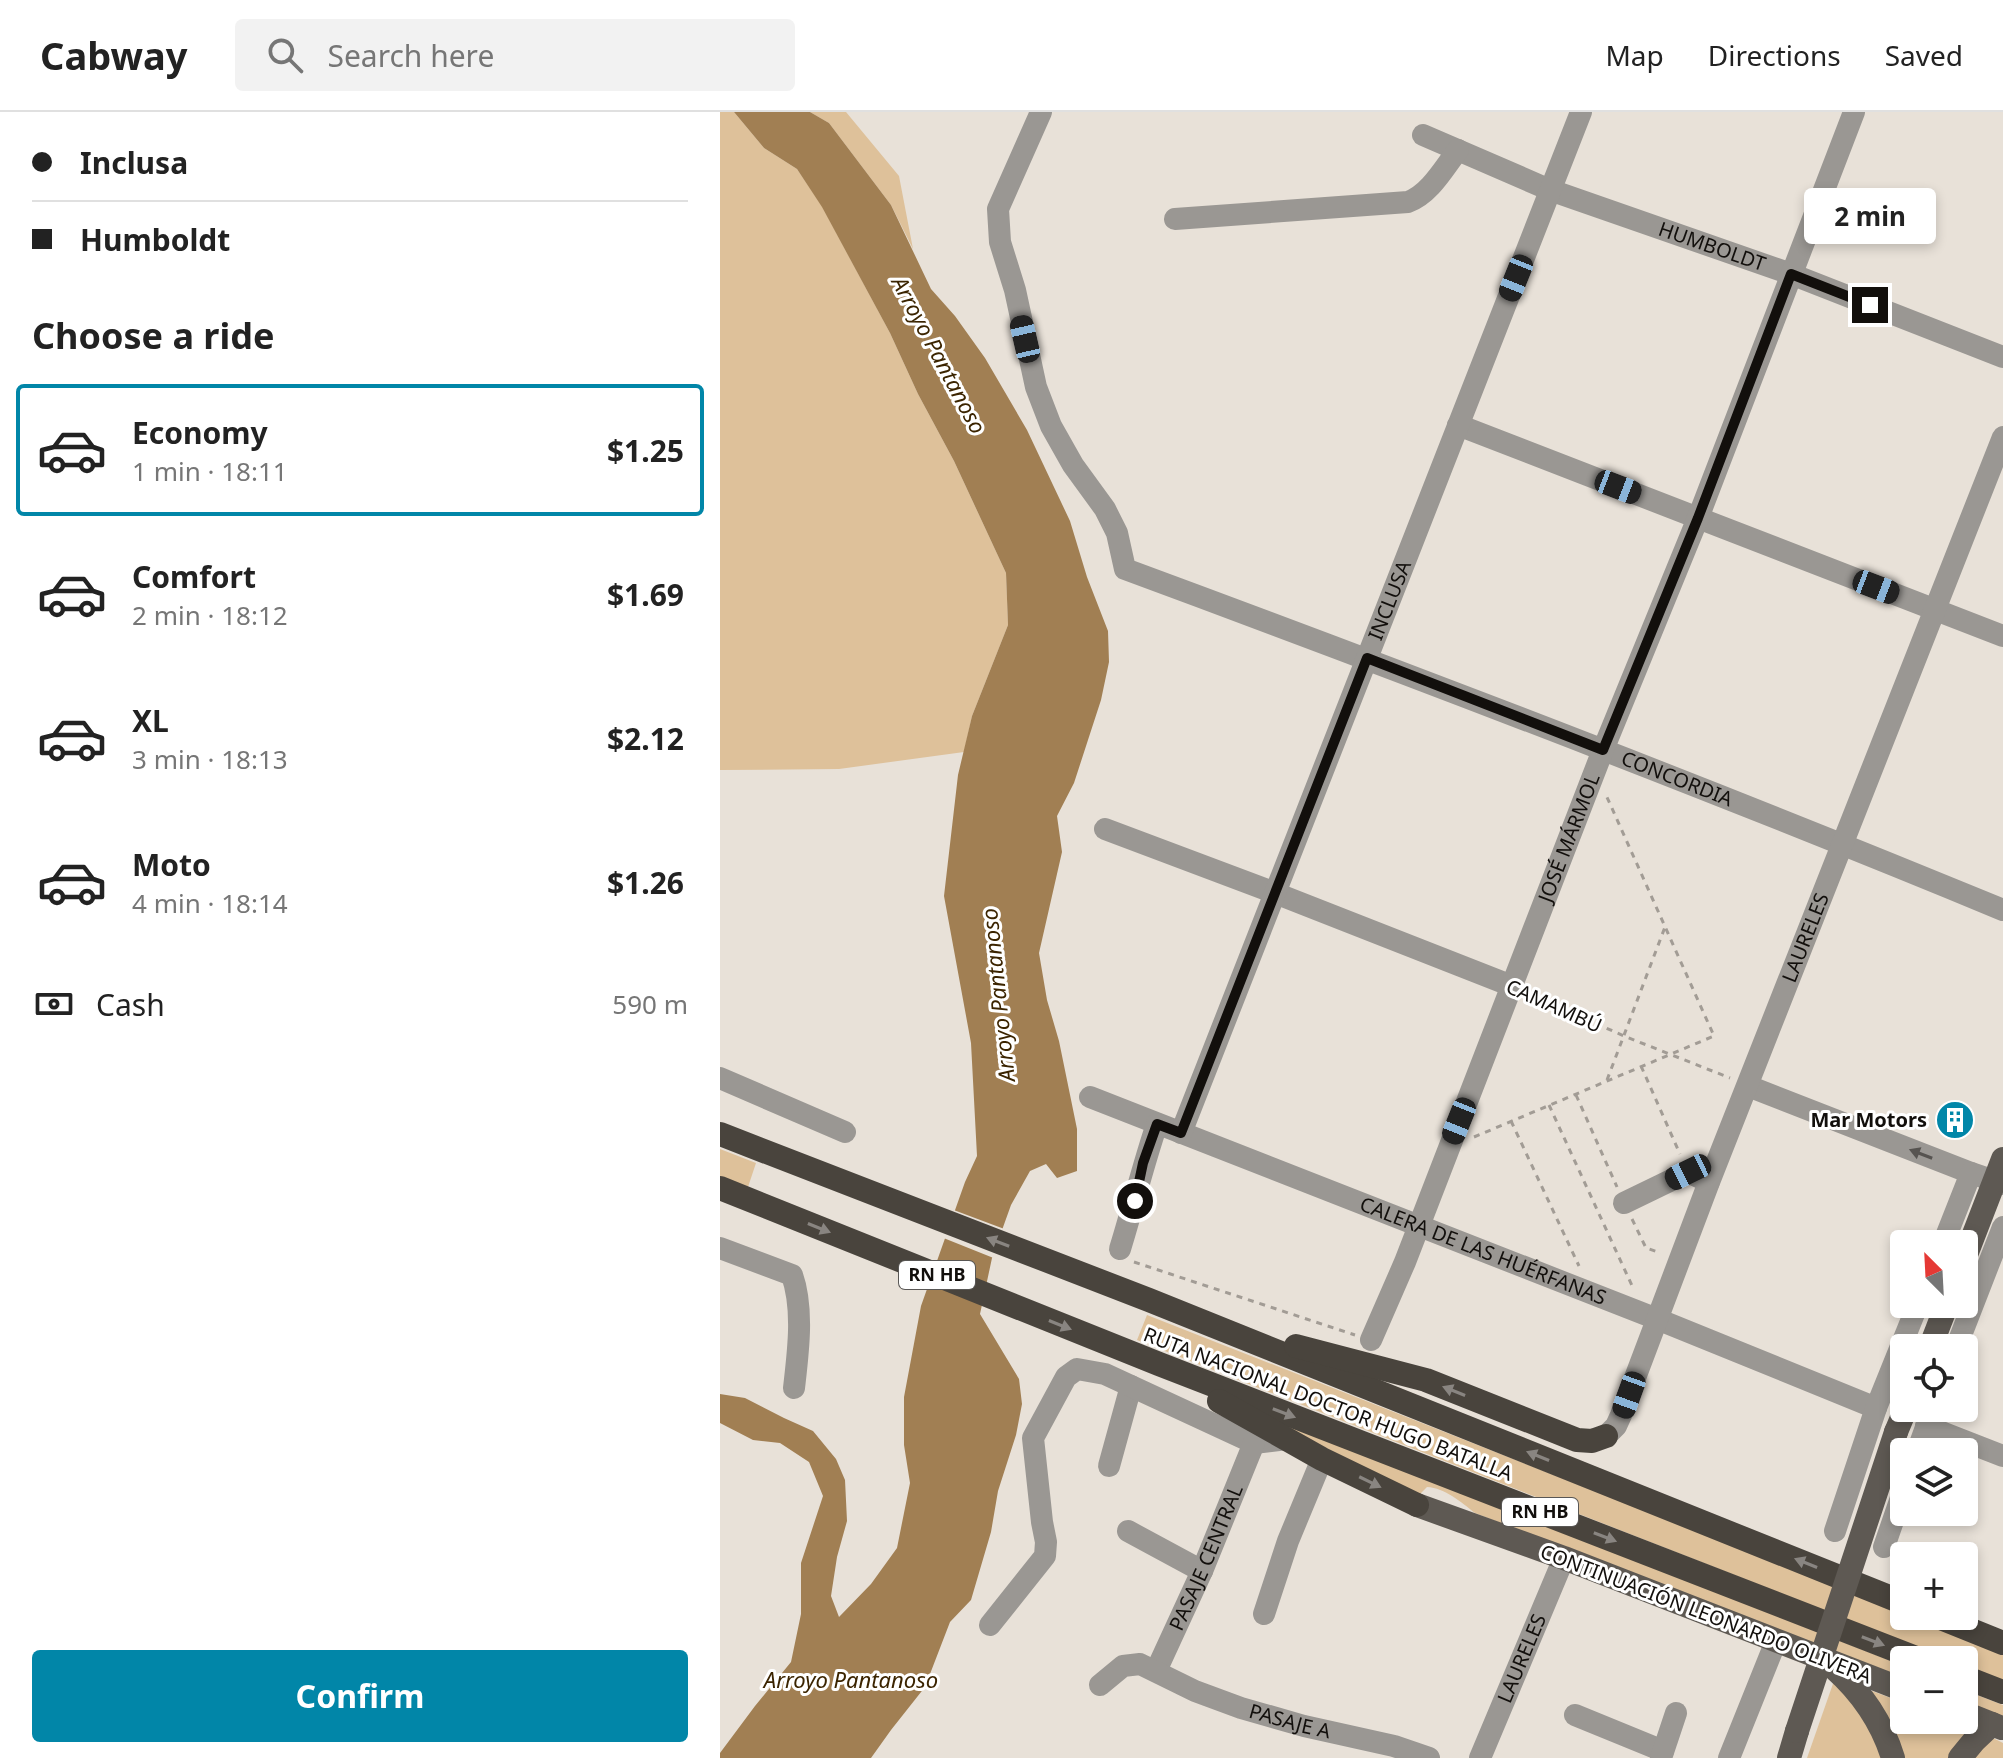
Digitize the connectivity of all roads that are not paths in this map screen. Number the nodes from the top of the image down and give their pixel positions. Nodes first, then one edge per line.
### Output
1 (1041, 112) edge
2 (1581, 112) edge
3 (1854, 112) edge
4 (1423, 135) dead end
5 (1458, 150) junction
6 (1550, 190) junction
7 (1175, 219) dead end
8 (1791, 274) junction
9 (2003, 357) edge
10 (1458, 425) junction
11 (2003, 437) edge
12 (1698, 518) junction
13 (1935, 609) junction
14 (2003, 636) edge
15 (1367, 658) junction
16 (1603, 750) junction
17 (1105, 829) dead end
18 (1843, 843) junction
19 (1275, 893) junction
20 (2003, 910) edge
21 (1512, 986) junction
22 (720, 1078) edge
23 (1748, 1086) junction
24 (1090, 1097) dead end
25 (1157, 1124) junction
26 (845, 1132) dead end
27 (1181, 1133) junction
28 (720, 1134) edge
29 (1993, 1174) edge
30 (1709, 1182) junction
31 (720, 1188) edge
32 (1624, 1203) dead end
33 (1418, 1226) junction
34 (2003, 1227) edge
35 (1953, 1230) edge
36 (1974, 1230) edge
37 (720, 1248) edge
38 (1120, 1249) road end
39 (1174, 1311) junction
40 (1651, 1317) junction
41 (1912, 1318) edge
42 (1961, 1334) edge
43 (1371, 1340) road end
44 (1159, 1364) junction
45 (1131, 1386) junction
46 (794, 1388) dead end
47 (1876, 1408) junction
48 (1900, 1422) edge
49 (1939, 1422) edge
50 (1606, 1436) joint
51 (1287, 1439) junction
52 (1254, 1443) junction
53 (2003, 1456) edge
54 (1322, 1459) junction
55 (1109, 1466) dead end
56 (1417, 1505) joint
57 (1891, 1526) edge
58 (1128, 1531) dead end
59 (1564, 1558) junction
60 (1202, 1571) junction
61 (1890, 1597) edge
62 (1264, 1614) dead end
63 (990, 1625) dead end
64 (1971, 1630) edge
65 (1776, 1641) junction
66 (2003, 1643) edge
67 (1890, 1648) edge
68 (1826, 1661) junction
69 (1156, 1671) junction
70 (1978, 1682) edge
71 (1100, 1685) dead end
72 (1890, 1685) edge
73 (2003, 1692) edge
74 (1676, 1713) dead end
75 (1575, 1715) dead end
76 (1978, 1718) edge
77 (1998, 1726) edge
78 (1662, 1755) edge
79 (1429, 1758) edge
80 (1480, 1758) edge
81 (1729, 1758) edge
82 (1789, 1758) edge
83 (1893, 1758) edge
84 (1960, 1758) edge

1 - 15 street, CONCORDIA
2 - 6 street, INCLUSA
3 - 8 street, JOSÉ MÁRMOL
4 - 5 street, HUMBOLDT
5 - 6 street, HUMBOLDT
5 - 7 street
6 - 8 street, HUMBOLDT
6 - 10 street, INCLUSA
8 - 9 street, HUMBOLDT
8 - 12 street, JOSÉ MÁRMOL
10 - 12 street
10 - 15 street, INCLUSA
11 - 13 street, LAURELES
12 - 13 street
12 - 16 street, JOSÉ MÁRMOL
13 - 14 street
13 - 18 street, LAURELES
15 - 16 street, CONCORDIA
15 - 19 street, INCLUSA
16 - 18 street, CONCORDIA
16 - 21 street, JOSÉ MÁRMOL
17 - 19 street, CAMAMBÚ
18 - 20 street, CONCORDIA
18 - 23 street, LAURELES
19 - 21 street, CAMAMBÚ
19 - 27 street, INCLUSA
21 - 33 street, JOSÉ MÁRMOL
22 - 26 street
29 -> 23 street
23 - 30 street, LAURELES
24 - 25 street, CALERA DE LAS HUÉRFANAS
25 - 27 street, CALERA DE LAS HUÉRFANAS
25 - 38 street
27 - 33 street, CALERA DE LAS HUÉRFANAS
39 -> 28 highway, RUTA NACIONAL DOCTOR HUGO BATALLA / RN HB
29 - 35 street
29 - 36 main road
30 - 32 street
30 - 40 street, LAURELES
31 -> 44 highway, RUTA NACIONAL DOCTOR HUGO BATALLA / RN HB
33 - 40 street, CALERA DE LAS HUÉRFANAS
33 - 43 street, JOSÉ MÁRMOL
34 - 42 street
37 - 46 street
50 -> 39 highway
61 -> 39 highway, RUTA NACIONAL DOCTOR HUGO BATALLA / RN HB
40 - 47 street, CALERA DE LAS HUÉRFANAS
40 - 50 street, LAURELES
41 - 47 street
44 - 51 highway
44 -> 67 highway, RUTA NACIONAL DOCTOR HUGO BATALLA / RN HB
45 - 52 street
45 - 55 street
45 - 63 street
47 - 57 street
48 - 82 main road, bridge
49 - 53 street
51 - 52 street
51 - 54 highway
52 - 60 street, PASAJE CENTRAL
54 -> 56 highway
54 - 62 street
56 - 59 main road, CONTINUACIÓN LEONARDO OLIVERA
58 - 60 street
59 - 65 main road, CONTINUACIÓN LEONARDO OLIVERA
59 - 80 street, LAURELES
60 - 69 street, PASAJE CENTRAL
64 - 66 highway
65 - 68 main road, CONTINUACIÓN LEONARDO OLIVERA
65 - 81 street
68 - 72 main road, CONTINUACIÓN LEONARDO OLIVERA
68 - 83 main road
69 - 71 street
69 - 79 street, PASAJE A
70 - 73 highway
74 - 78 street
75 - 78 street
76 - 77 main road
77 - 84 main road

